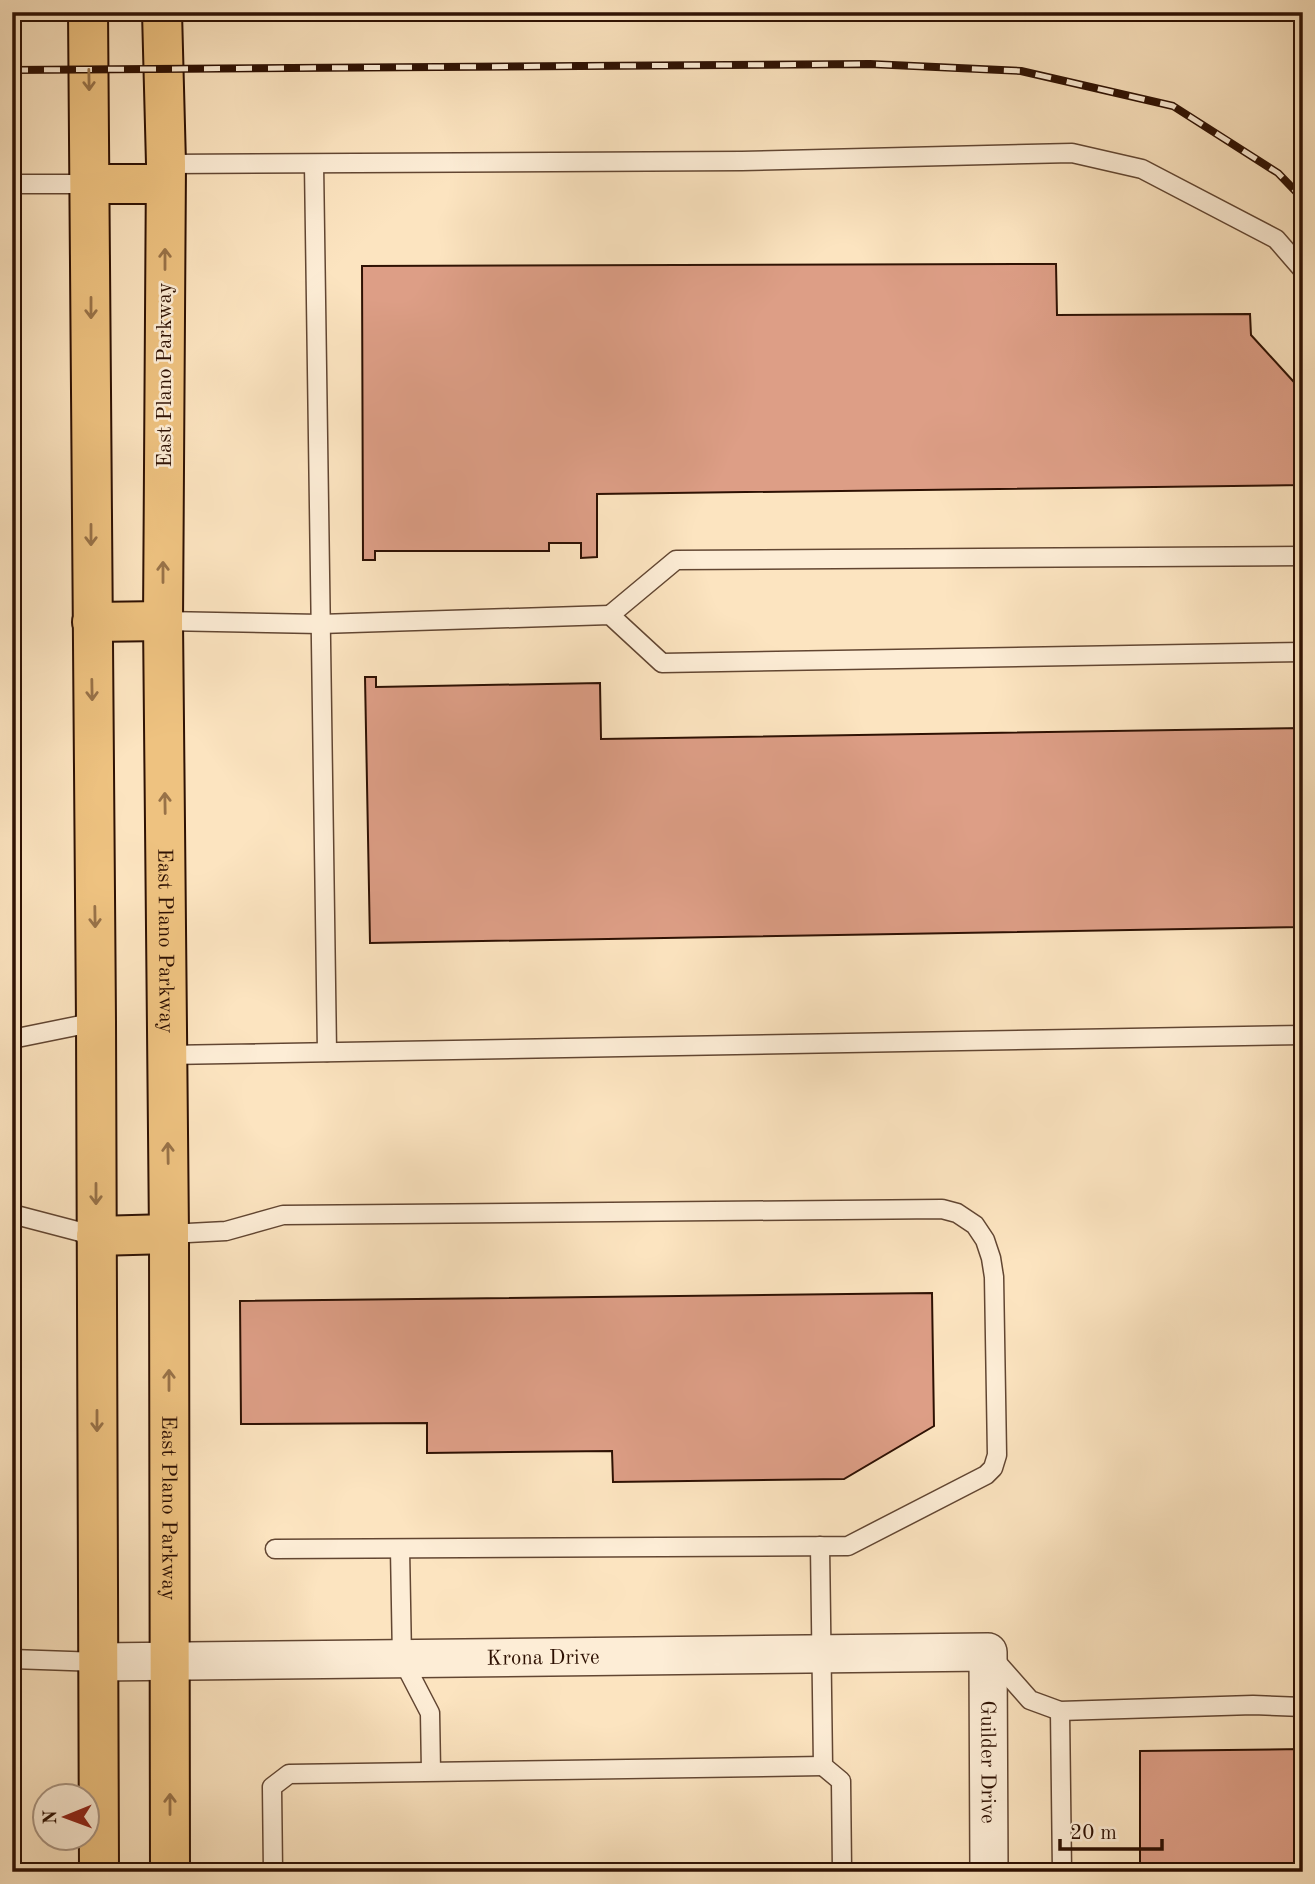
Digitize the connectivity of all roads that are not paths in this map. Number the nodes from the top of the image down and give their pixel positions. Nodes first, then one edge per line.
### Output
1 (88, 12) edge
2 (162, 12) edge
3 (314, 164) junction
4 (165, 174) junction
5 (12, 184) edge
6 (90, 184) junction
7 (1303, 270) edge
8 (1303, 556) edge
9 (610, 615) junction
10 (163, 621) junction
11 (92, 622) junction
12 (320, 624) junction
13 (1303, 652) edge
14 (96, 1022) junction
15 (1303, 1035) edge
16 (12, 1039) edge
17 (327, 1052) junction
18 (167, 1055) junction
19 (12, 1214) edge
20 (169, 1234) junction
21 (96, 1236) junction
22 (820, 1546) junction
23 (275, 1549) dead end
24 (400, 1549) junction
25 (988, 1652) junction
26 (821, 1655) junction
27 (12, 1659) edge
28 (402, 1659) junction
29 (170, 1661) junction
30 (99, 1662) junction
31 (1303, 1707) edge
32 (1060, 1712) junction
33 (823, 1766) junction
34 (431, 1771) junction
35 (842, 1870) edge
36 (99, 1872) edge
37 (170, 1872) edge
38 (273, 1872) edge
39 (989, 1872) edge
40 (1062, 1872) edge

1 -> 6 main road
2 - 4 main road, East Plano Parkway
3 - 4 lane
3 - 7 lane
3 - 12 lane
4 - 6 main road
10 -> 4 main road, East Plano Parkway
5 - 6 lane
6 -> 11 main road
8 - 9 lane
9 - 12 lane
9 - 13 lane
10 - 11 main road
10 - 12 lane
18 -> 10 main road, East Plano Parkway
11 -> 14 main road
12 - 17 lane
14 - 16 lane
14 -> 21 main road
15 - 17 lane
17 - 18 lane
20 -> 18 main road, East Plano Parkway
19 - 21 lane
20 - 21 main road
20 - 22 lane
29 -> 20 main road, East Plano Parkway
21 -> 30 main road
22 - 24 lane
22 - 26 lane
23 - 24 lane
24 - 28 lane
25 - 26 street, Krona Drive
25 - 32 lane
25 - 39 street, Guilder Drive
26 - 28 street, Krona Drive
26 - 33 lane
27 - 30 lane
28 - 29 street, Krona Drive
28 - 34 lane
29 - 30 street, Krona Drive
37 -> 29 main road, East Plano Parkway
30 - 36 main road
31 - 32 lane
32 - 40 lane
33 - 34 lane
33 - 35 lane
34 - 38 lane

